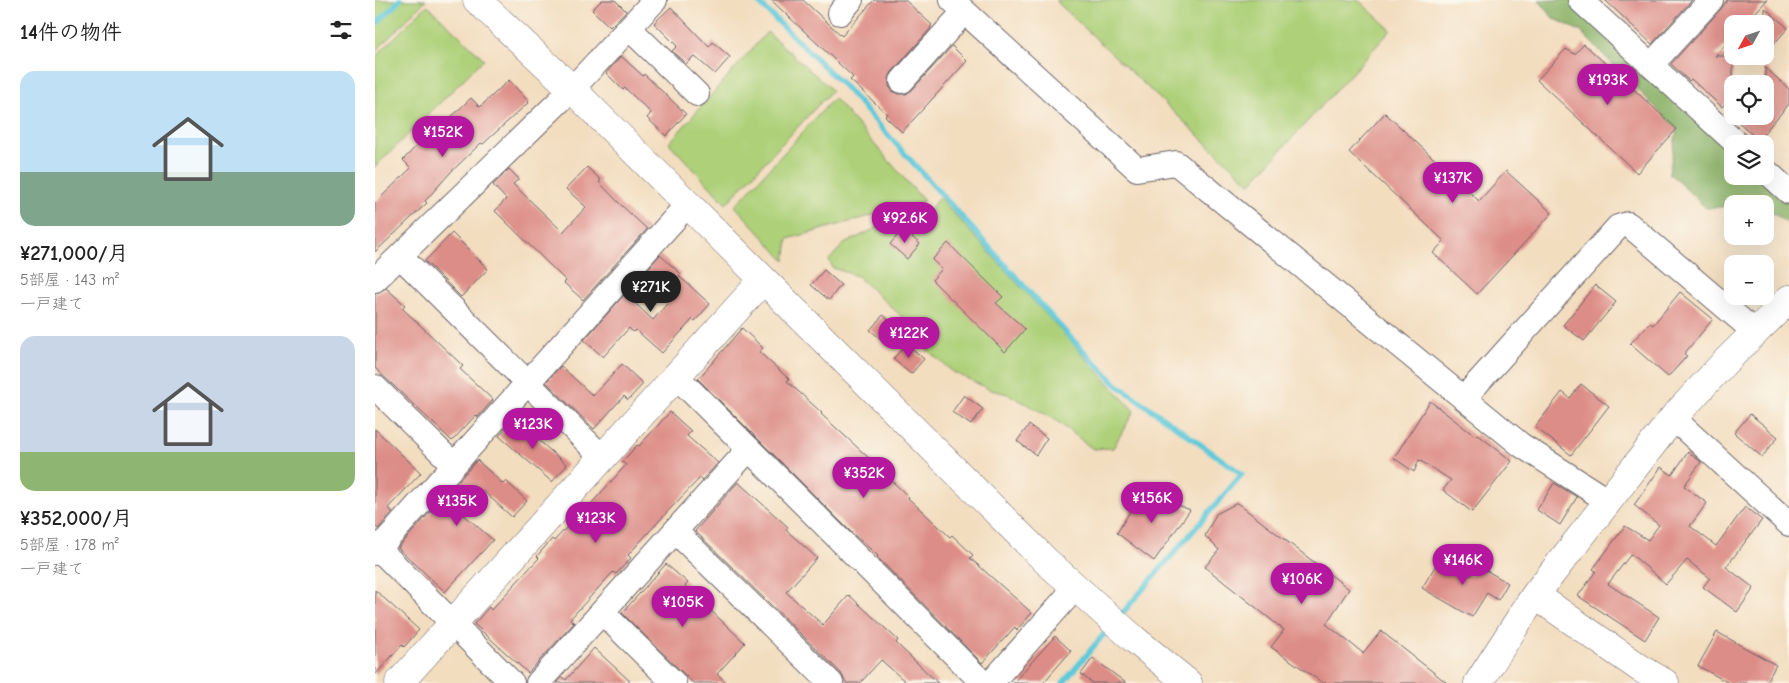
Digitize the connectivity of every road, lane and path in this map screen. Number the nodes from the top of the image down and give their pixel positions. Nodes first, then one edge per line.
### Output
1 (477, 0) edge
2 (655, 0) edge
3 (1711, 0) edge
4 (1585, 2) edge
5 (958, 6) edge
6 (629, 28) junction
7 (1651, 65) junction
8 (902, 80) dead end
9 (572, 89) junction
10 (697, 94) dead end
11 (1727, 135) edge
12 (1774, 178) edge
13 (1789, 192) edge
14 (687, 205) junction
15 (400, 256) junction
16 (375, 280) edge
17 (763, 280) junction
18 (1789, 299) edge
19 (1755, 332) junction
20 (677, 377) junction
21 (527, 383) junction
22 (375, 387) edge
23 (1464, 398) junction
24 (1673, 418) junction
25 (749, 449) junction
26 (603, 458) junction
27 (454, 465) junction
28 (1608, 501) junction
29 (1789, 524) edge
30 (675, 531) junction
31 (376, 549) edge
32 (1076, 587) junction
33 (1535, 596) junction
34 (602, 612) junction
35 (453, 622) junction
36 (399, 683) edge
37 (512, 683) edge
38 (538, 683) edge
39 (674, 683) edge
40 (831, 683) edge
41 (983, 683) edge
42 (991, 683) edge
43 (1188, 683) edge
44 (1478, 683) edge
45 (1665, 683) edge

1 - 9 street
2 - 6 street
3 - 7 street
4 - 7 street
5 - 8 street
5 - 23 street
6 - 9 street
6 - 10 street
7 - 11 street
9 - 14 street
9 - 15 street
12 - 13 street
14 - 17 street
14 - 21 street
15 - 16 street
15 - 21 street
17 - 20 street
17 - 32 street
18 - 19 street
19 - 23 street
19 - 24 street
20 - 25 street
20 - 26 street
21 - 26 street
21 - 27 street
22 - 27 street
23 - 28 street
24 - 28 street
24 - 29 street
25 - 30 street
25 - 41 street
26 - 35 street
27 - 31 street
28 - 33 street
30 - 34 street
30 - 40 street
31 - 35 street
32 - 42 street
32 - 43 street
33 - 44 street
33 - 45 street
34 - 38 street
34 - 39 street
35 - 36 street
35 - 37 street

